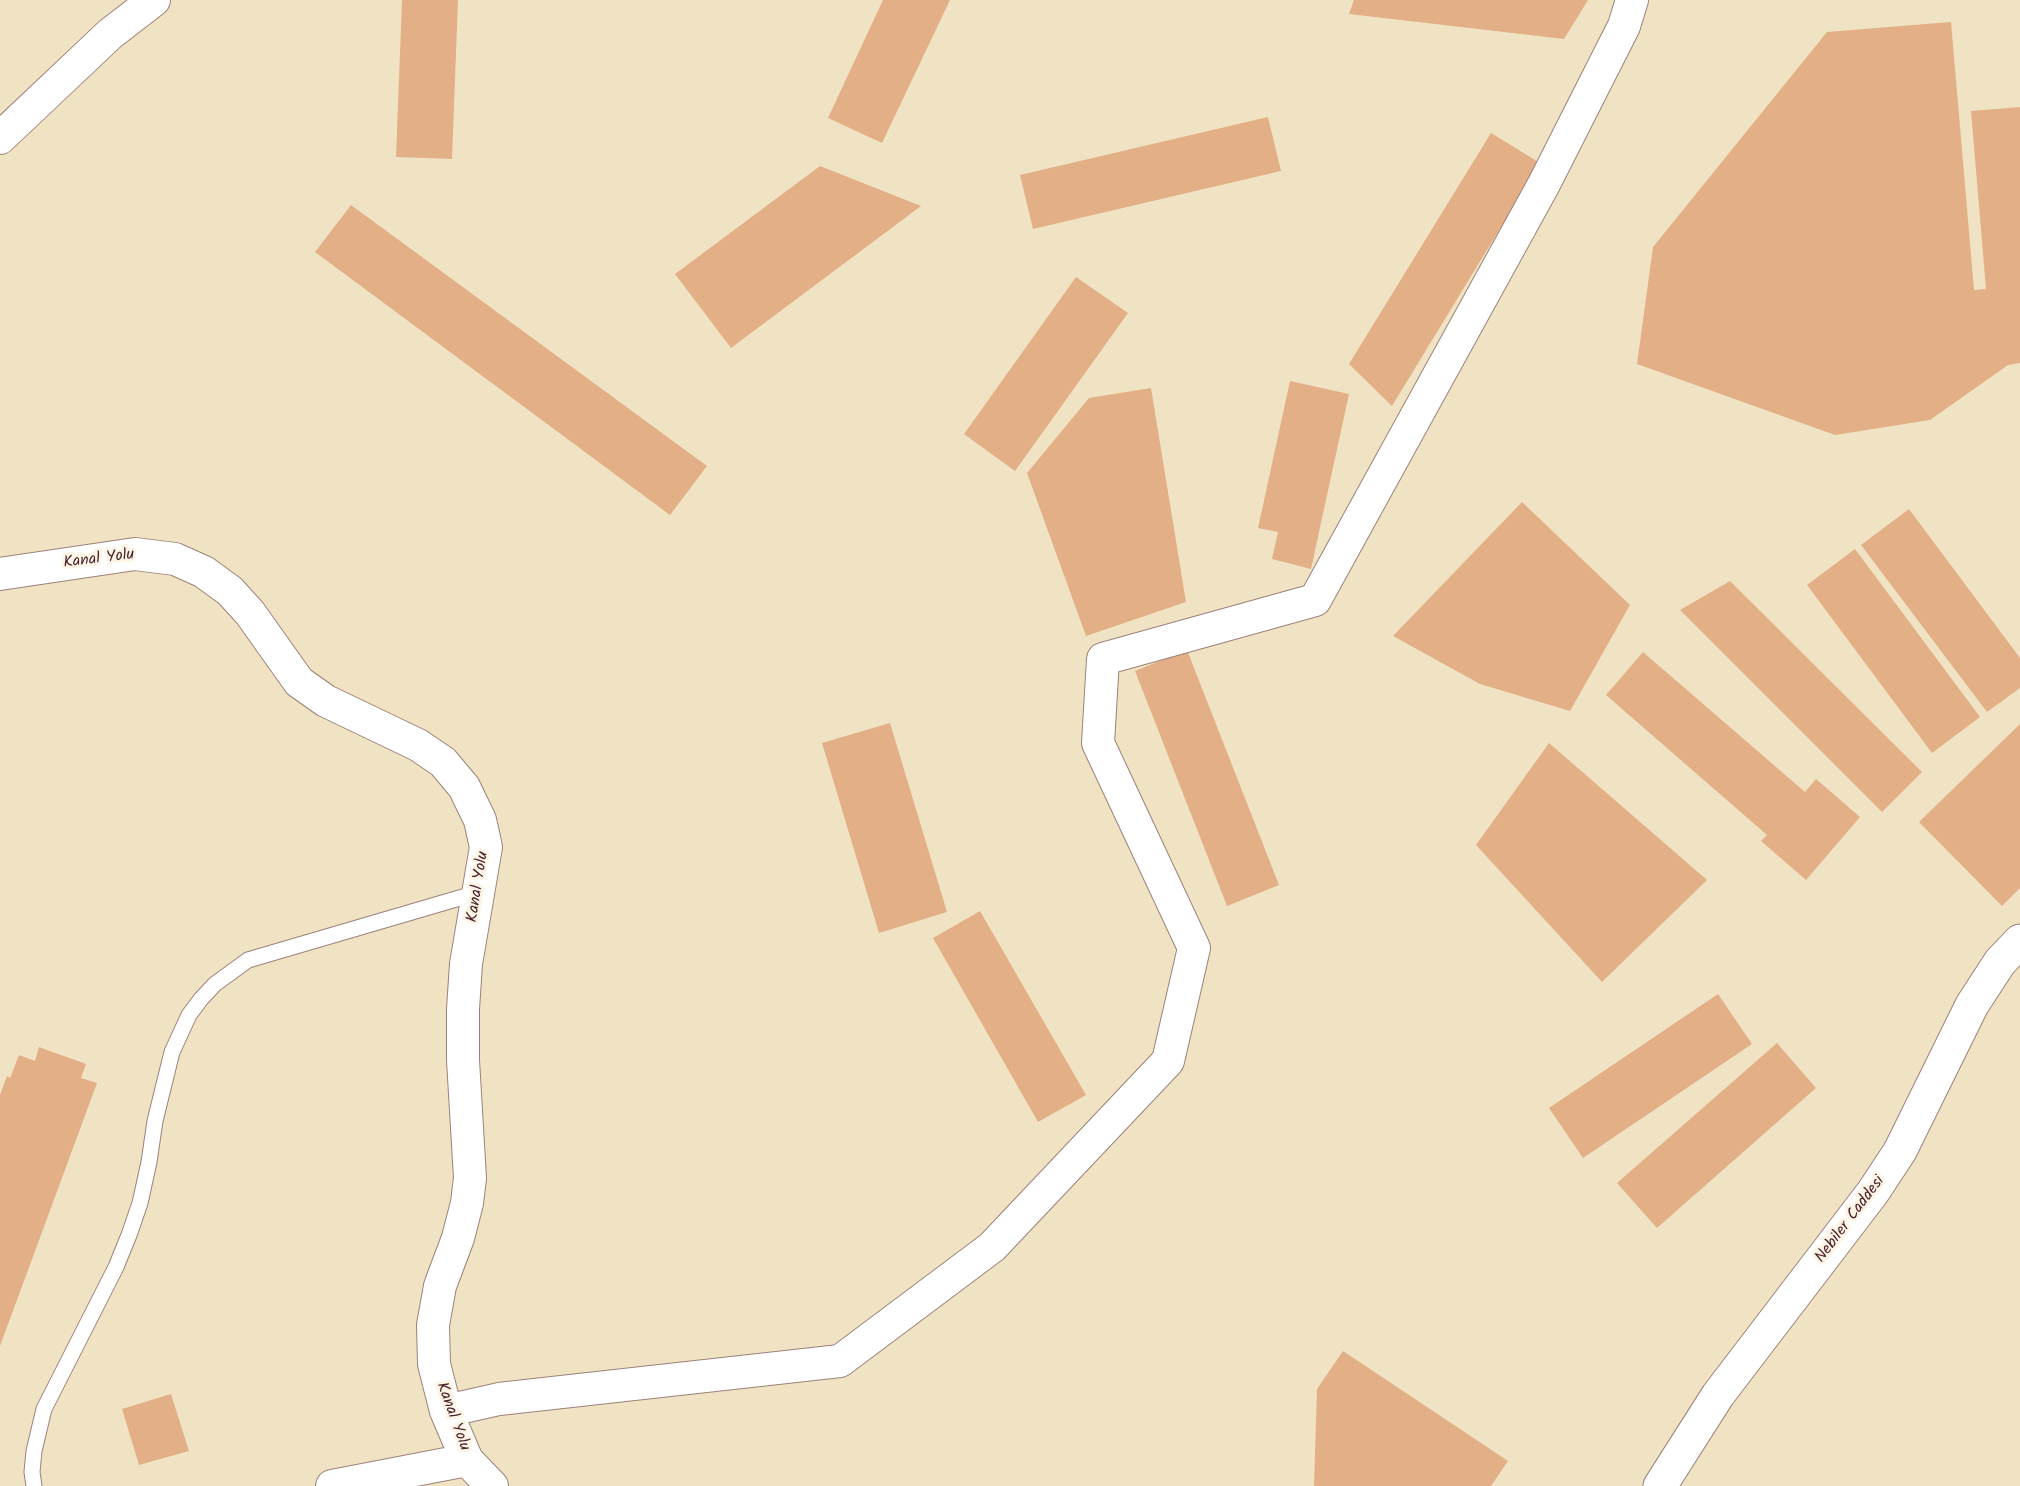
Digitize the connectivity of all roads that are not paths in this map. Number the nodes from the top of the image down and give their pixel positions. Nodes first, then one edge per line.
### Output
1 (154, 0) edge
2 (1632, 0) edge
3 (0, 138) edge
4 (0, 574) edge
5 (480, 892) junction
6 (2020, 941) edge
7 (446, 1411) junction
8 (467, 1460) junction
9 (34, 1486) edge
10 (332, 1486) edge
11 (492, 1486) edge
12 (1660, 1486) edge

1 - 3 street
2 - 7 street
4 - 5 street, Kanal Yolu
5 - 7 street, Kanal Yolu
5 - 9 lane
6 - 12 street, Nebiler Caddesi
7 - 8 street, Kanal Yolu
8 - 10 street
8 - 11 street, Kanal Yolu

